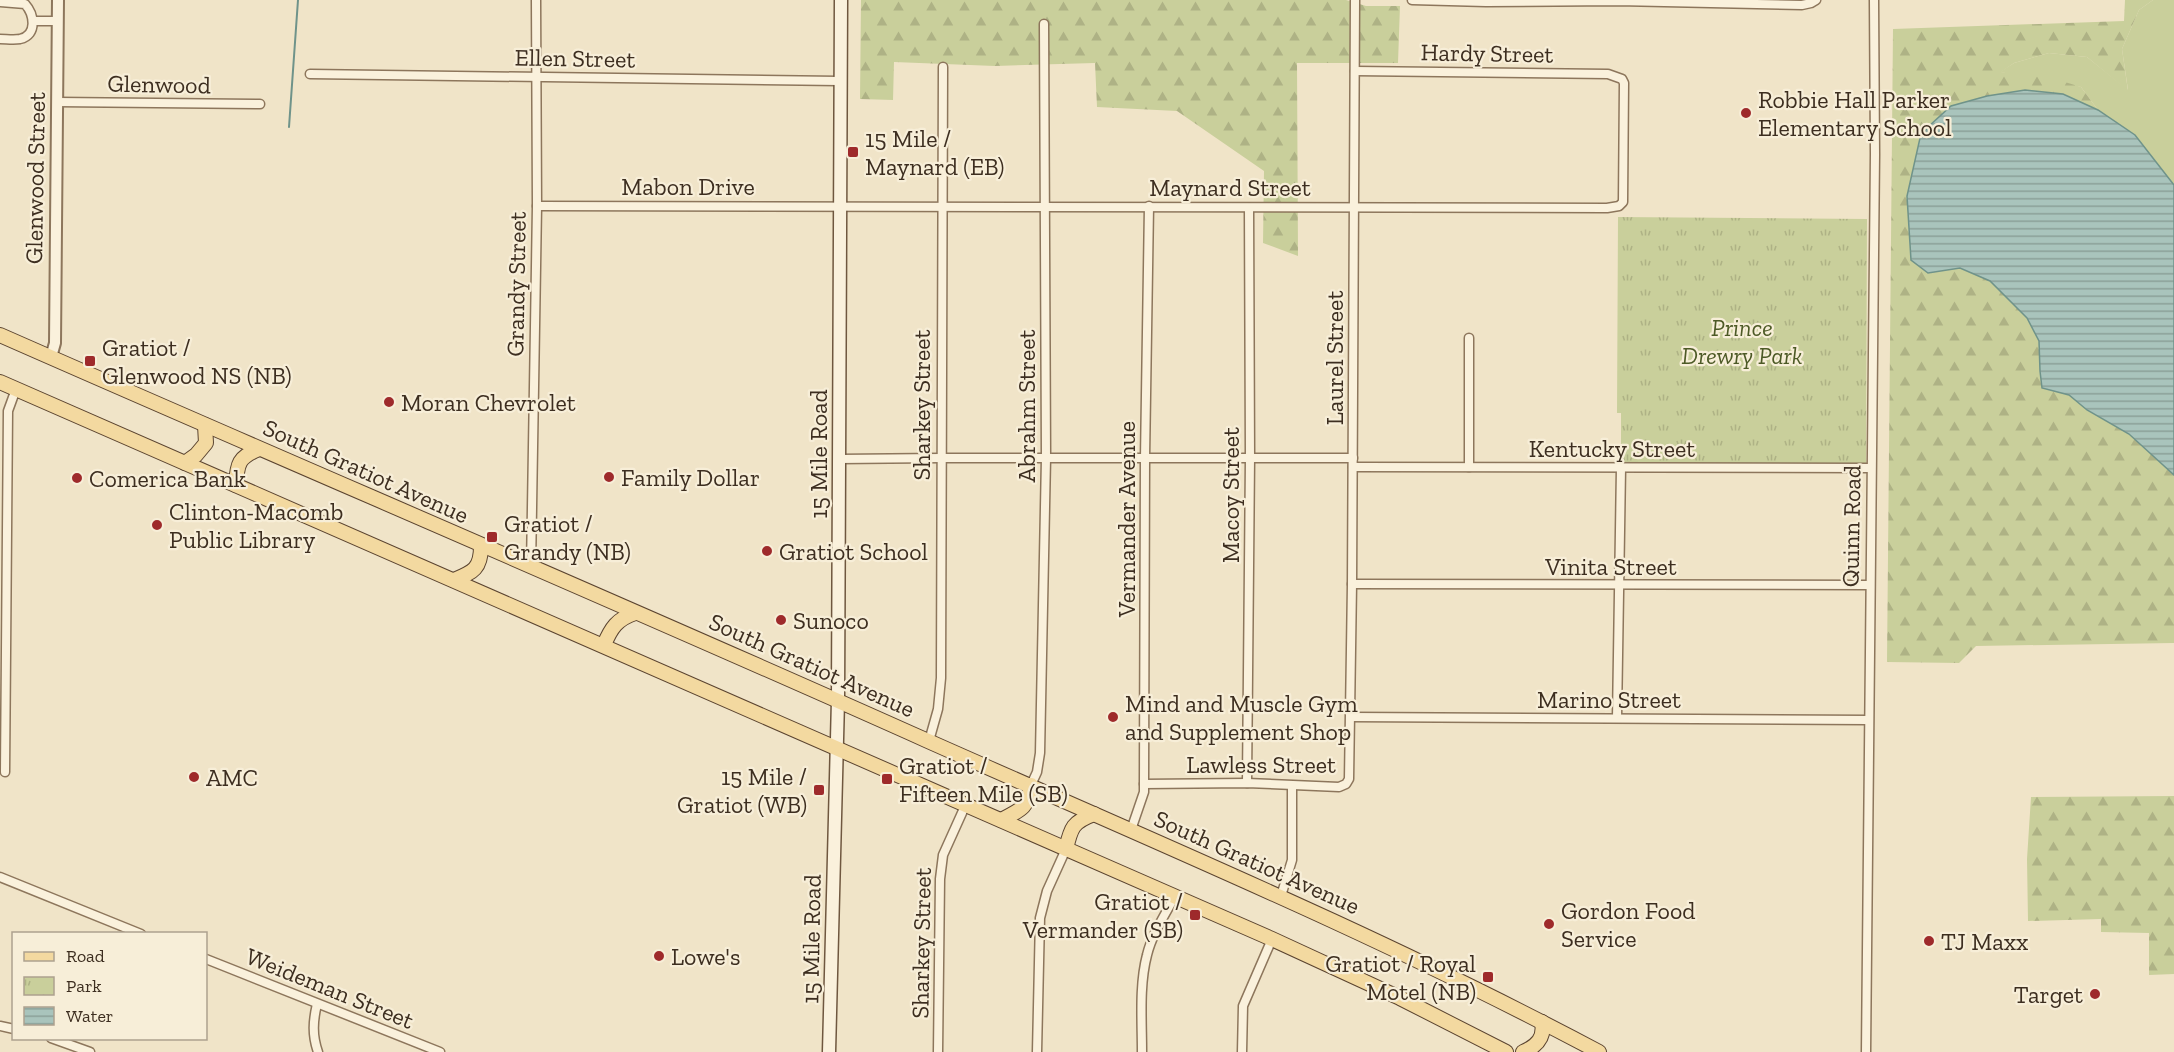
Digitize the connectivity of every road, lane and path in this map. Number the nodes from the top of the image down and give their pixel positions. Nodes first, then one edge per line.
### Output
1 (58, 0) edge
2 (536, 0) edge
3 (841, 0) edge
4 (1355, 0) edge
5 (1412, 0) edge
6 (1816, 0) edge
7 (1874, 0) edge
8 (0, 2) edge
9 (33, 21) junction
10 (57, 21) junction
11 (1044, 24) dead end
12 (0, 39) edge
13 (943, 67) dead end
14 (1355, 71) junction
15 (310, 74) dead end
16 (535, 77) junction
17 (839, 81) junction
18 (57, 102) junction
19 (260, 104) dead end
20 (537, 206) junction
21 (840, 206) junction
22 (941, 206) junction
23 (1149, 206) junction
24 (1619, 206) joint
25 (1045, 207) junction
26 (1354, 207) junction
27 (1249, 208) junction
28 (0, 335) edge
29 (1469, 338) dead end
30 (51, 357) junction
31 (0, 382) edge
32 (16, 389) junction
33 (205, 425) junction
34 (259, 449) junction
35 (940, 458) junction
36 (1046, 458) junction
37 (1145, 458) junction
38 (1250, 458) junction
39 (839, 459) junction
40 (184, 463) junction
41 (1353, 463) junction
42 (1469, 467) junction
43 (1621, 468) junction
44 (1871, 468) junction
45 (236, 485) junction
46 (481, 546) junction
47 (531, 568) junction
48 (454, 580) junction
49 (1352, 584) junction
50 (1619, 585) junction
51 (1870, 585) junction
52 (635, 613) junction
53 (604, 645) junction
54 (838, 700) junction
55 (1351, 717) junction
56 (1617, 718) junction
57 (1868, 720) junction
58 (929, 741) junction
59 (837, 747) junction
60 (5, 772) dead end
61 (1247, 783) junction
62 (1144, 784) junction
63 (1031, 785) junction
64 (1292, 786) junction
65 (966, 804) junction
66 (1094, 814) junction
67 (1001, 820) junction
68 (1131, 830) junction
69 (1066, 849) junction
70 (0, 877) edge
71 (1175, 896) junction
72 (1281, 896) junction
73 (138, 932) edge
74 (1272, 939) junction
75 (207, 959) edge
76 (317, 1004) junction
77 (1542, 1022) junction
78 (57, 1040) edge
79 (90, 1052) edge
80 (318, 1052) edge
81 (440, 1052) edge
82 (830, 1052) edge
83 (938, 1052) edge
84 (1038, 1052) edge
85 (1142, 1052) edge
86 (1242, 1052) edge
87 (1506, 1052) edge
88 (1523, 1052) edge
89 (1599, 1052) edge
90 (1866, 1052) edge

1 - 10 street, Glenwood Street
2 - 16 street, Grandy Street
3 - 17 main road, 15 Mile Road
4 - 14 street, Laurel Street
5 - 6 street
7 - 44 street, Quinn Road
8 - 9 street
9 - 10 street
9 - 12 street
10 - 18 street, Glenwood Street
11 - 25 street, Abrahm Street
13 - 22 street, Sharkey Street
14 - 24 street, Hardy Street
14 - 26 street, Laurel Street
15 - 16 street, Ellen Street
16 - 17 street, Ellen Street
16 - 20 street, Grandy Street
17 - 21 main road, 15 Mile Road
18 - 19 street, Glenwood
18 - 30 street, Glenwood Street
20 - 21 street, Mabon Drive
20 - 47 street, Grandy Street
21 - 22 street, Maynard Street
21 - 39 main road, 15 Mile Road
22 - 25 street, Maynard Street
22 - 35 street, Sharkey Street
23 - 25 street, Maynard Street
23 - 27 street, Maynard Street
23 - 37 street, Vermander Avenue
24 - 26 street, Maynard Street
25 - 36 street, Abrahm Street
26 - 27 street, Maynard Street
26 - 41 street, Laurel Street
27 - 38 street, Macoy Street
28 - 30 main road, South Gratiot Avenue
29 - 42 street
30 - 33 main road, South Gratiot Avenue
31 - 32 main road
32 - 40 main road
32 - 60 street
33 - 34 main road, South Gratiot Avenue
33 - 40 main road
34 - 45 main road
34 - 46 main road, South Gratiot Avenue
35 - 36 street, Kentucky Street
35 - 39 street, Kentucky Street
35 - 58 street, Sharkey Street
36 - 37 street, Kentucky Street
36 - 63 street, Abrahm Street
37 - 38 street, Kentucky Street
37 - 62 street, Vermander Avenue
38 - 41 street, Kentucky Street
38 - 61 street, Macoy Street
39 - 54 main road, 15 Mile Road
40 - 45 main road
41 - 42 street, Kentucky Street
41 - 49 street, Laurel Street
42 - 43 street, Kentucky Street
43 - 44 street, Kentucky Street
43 - 50 street
44 - 51 street, Quinn Road
45 - 48 main road
46 - 47 main road, South Gratiot Avenue
46 - 48 main road
47 - 52 main road, South Gratiot Avenue
48 - 53 main road
49 - 50 street, Vinita Street
49 - 55 street, Laurel Street
50 - 51 street, Vinita Street
50 - 56 street
51 - 57 street, Quinn Road
52 - 53 main road
52 - 54 main road, South Gratiot Avenue
53 - 59 main road
54 - 58 main road, South Gratiot Avenue
54 - 59 main road, 15 Mile Road
55 - 56 street, Marino Street
55 - 64 street, Lawless Street
56 - 57 street, Marino Street
57 - 90 street, Quinn Road
58 - 63 main road, South Gratiot Avenue
59 - 65 main road
59 - 82 main road, 15 Mile Road
61 - 62 street, Lawless Street
61 - 64 street, Lawless Street
62 - 68 street, Vermander Avenue
63 - 66 main road, South Gratiot Avenue
63 - 67 main road
64 - 72 street
65 - 67 main road
65 - 83 street, Sharkey Street
66 - 68 main road, South Gratiot Avenue
66 - 69 main road
67 - 69 main road
68 - 72 main road, South Gratiot Avenue
69 - 71 main road
69 - 84 street
70 - 73 street
71 - 74 main road
71 - 85 street
72 - 77 main road, South Gratiot Avenue
74 - 86 street
74 - 87 main road
75 - 76 street, Weideman Street
76 - 80 street
76 - 81 street, Weideman Street
77 - 88 main road
77 - 89 main road, South Gratiot Avenue
78 - 79 street

